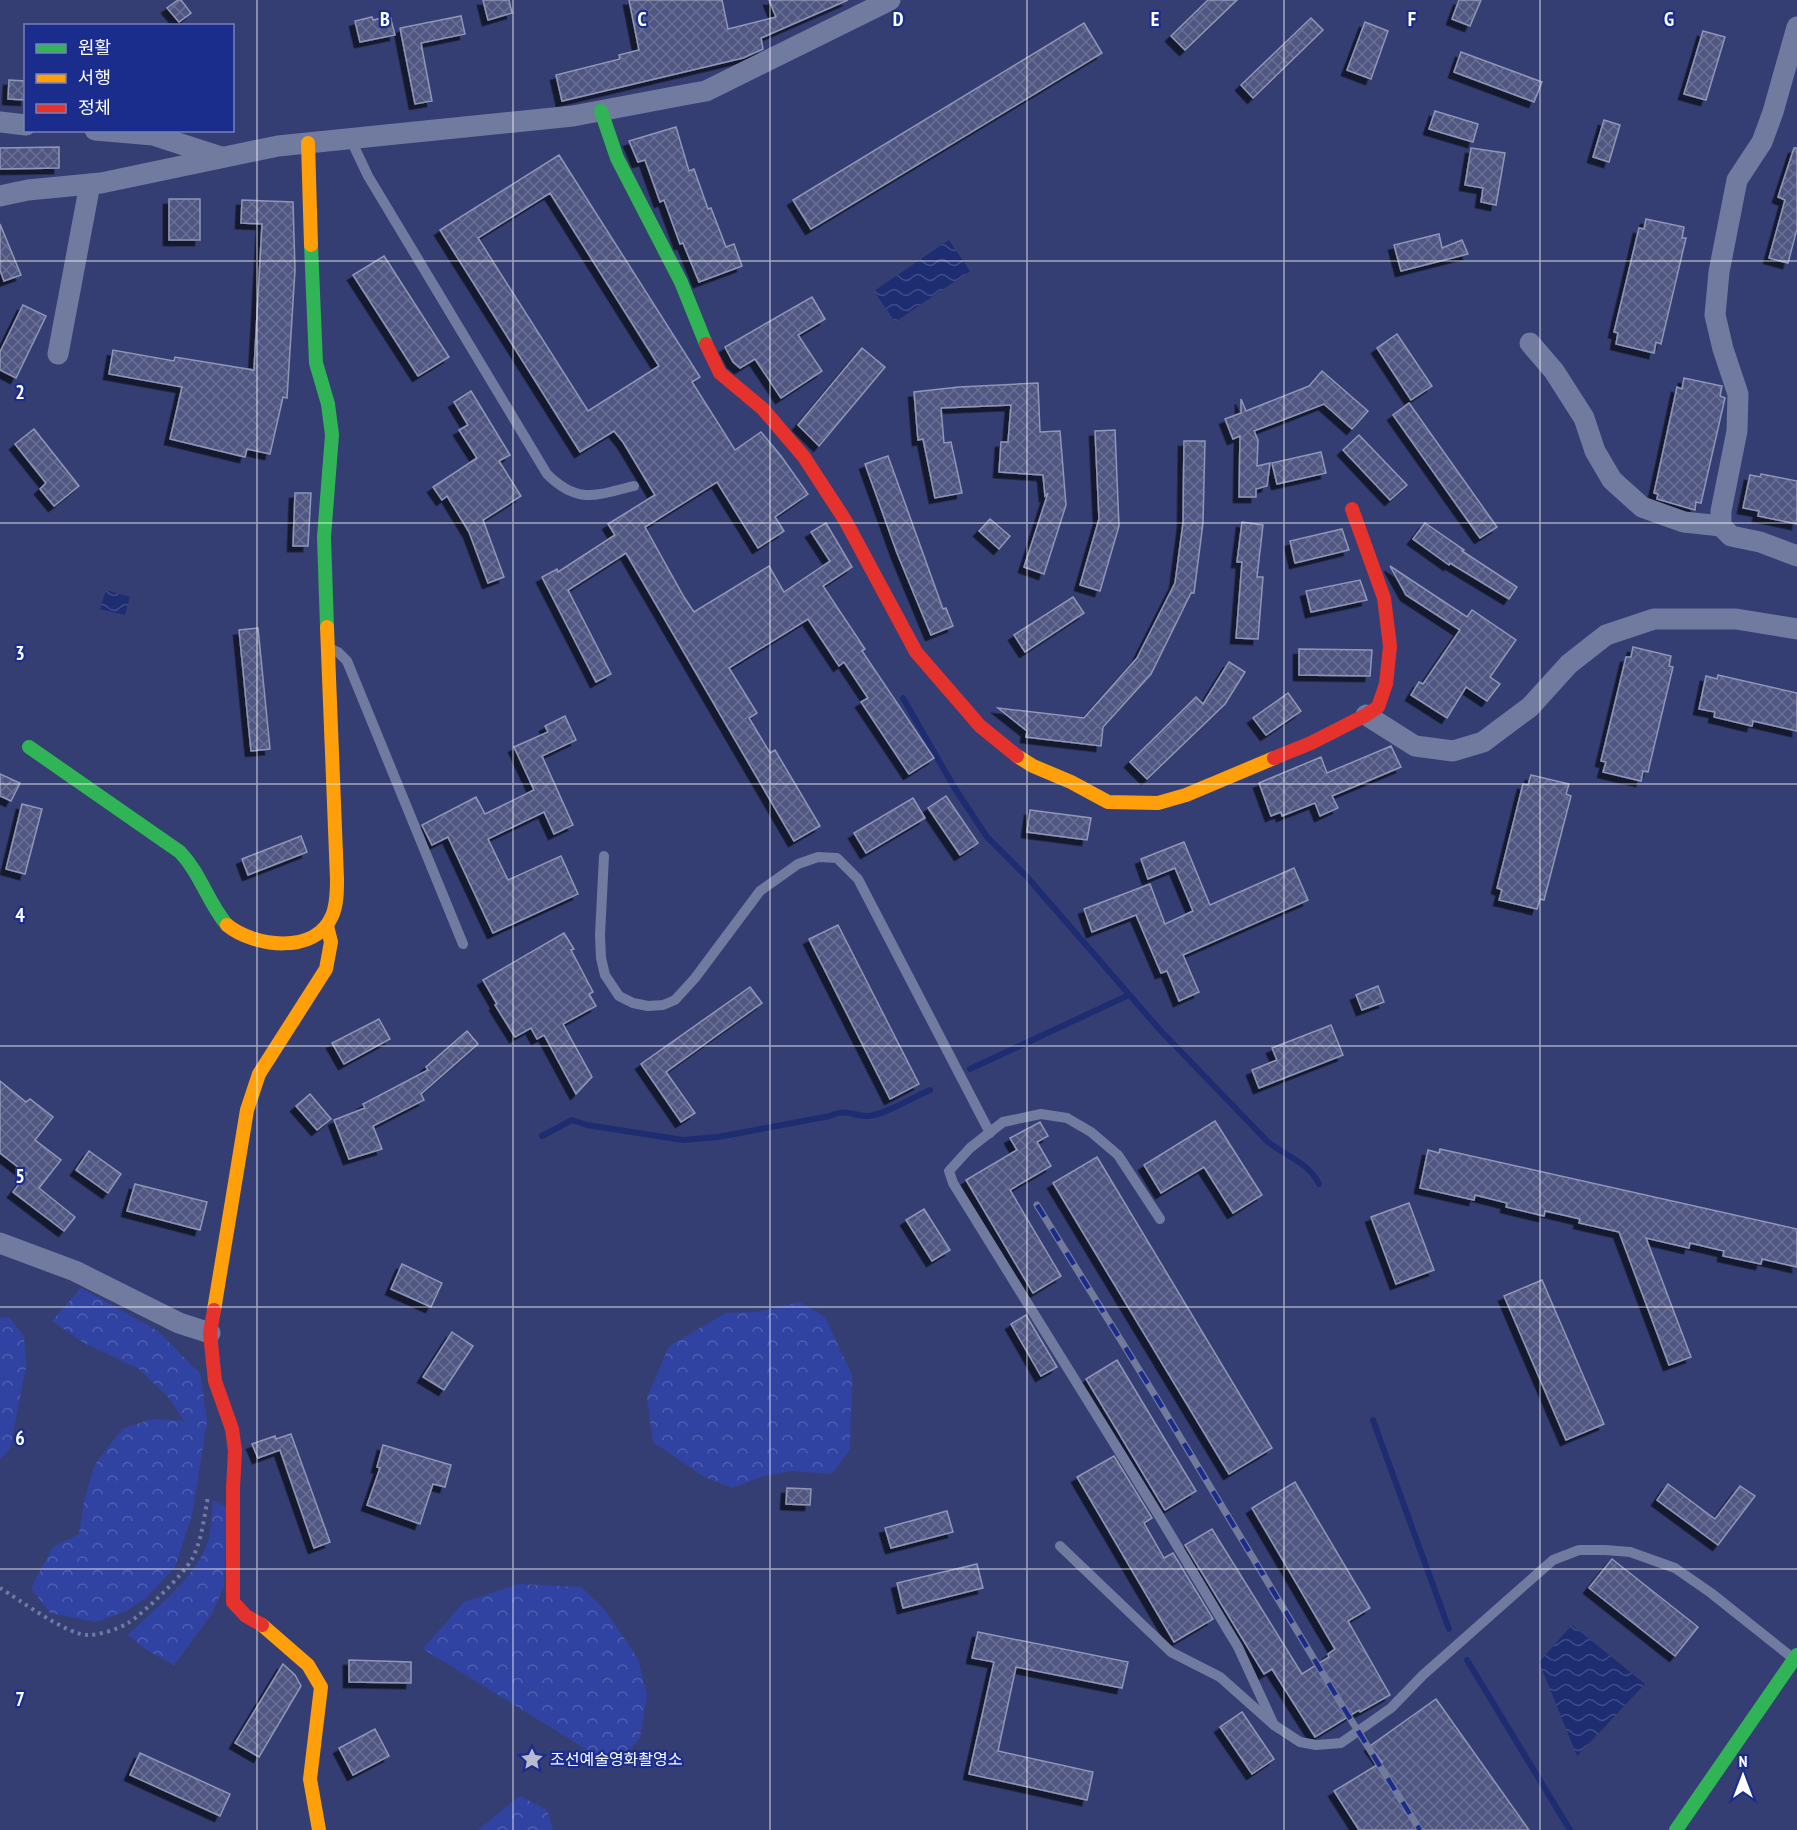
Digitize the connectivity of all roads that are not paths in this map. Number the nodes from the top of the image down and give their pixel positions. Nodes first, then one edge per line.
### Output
1 (890, 0) edge
2 (1797, 27) edge
3 (601, 111) junction
4 (0, 122) edge
5 (24, 125) edge
6 (118, 132) edge
7 (350, 138) junction
8 (308, 143) junction
9 (221, 158) junction
10 (90, 184) junction
11 (0, 196) edge
12 (1530, 343) dead end
13 (58, 354) dead end
14 (634, 486) dead end
15 (1352, 509) dead end
16 (1721, 526) junction
17 (1797, 556) edge
18 (1797, 629) edge
19 (328, 648) junction
20 (1366, 715) junction
21 (30, 747) dead end
22 (603, 856) dead end
23 (327, 926) junction
24 (463, 944) dead end
25 (990, 1133) junction
26 (1160, 1218) dead end
27 (0, 1243) edge
28 (210, 1333) junction
29 (1060, 1546) dead end
30 (1796, 1659) edge
31 (1274, 1725) junction
32 (320, 1830) edge
33 (1676, 1830) edge

1 - 3 street
2 - 16 street
3 - 7 street
3 - 20 street
4 - 5 street
6 - 9 street
7 - 8 street
7 - 14 lane
8 - 9 street
8 - 19 street
9 - 10 street
10 - 11 street
10 - 13 street
12 - 16 street
15 - 20 street
16 - 17 street
18 - 20 street
19 - 23 street
19 - 24 lane
21 - 23 street
22 - 25 lane
23 - 28 street
25 - 26 lane
25 - 31 lane
27 - 28 street
28 - 32 street
29 - 31 lane
30 - 31 lane
30 - 33 street

